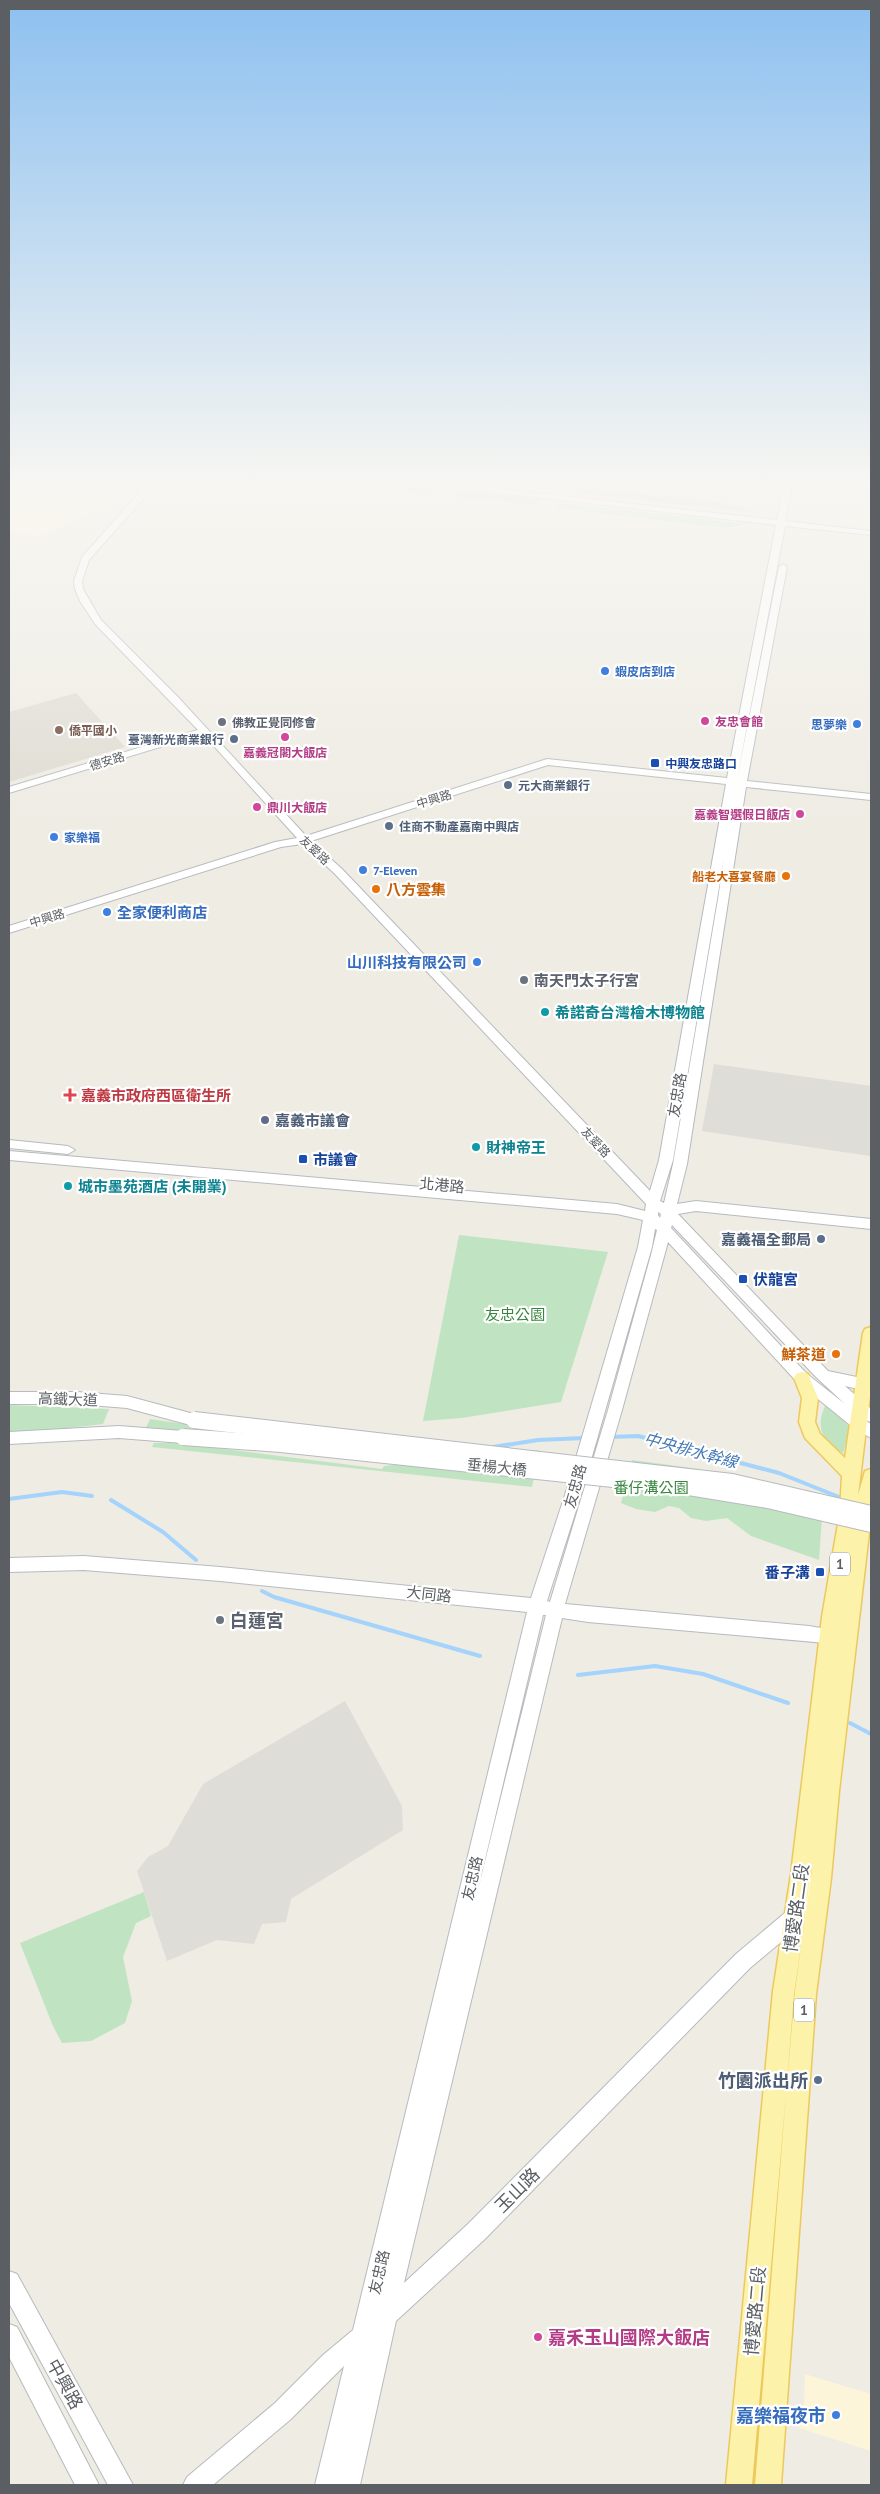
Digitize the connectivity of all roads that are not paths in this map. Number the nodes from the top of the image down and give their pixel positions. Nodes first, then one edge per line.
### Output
1 (83, 597) edge
2 (772, 597) edge
3 (204, 731) junction
4 (738, 779) junction
5 (9, 790) edge
6 (871, 790) edge
7 (871, 797) edge
8 (301, 837) junction
9 (9, 922) edge
10 (9, 930) edge
11 (9, 1144) edge
12 (9, 1154) edge
13 (652, 1210) junction
14 (668, 1212) junction
15 (871, 1224) edge
16 (663, 1228) junction
17 (871, 1334) edge
18 (825, 1376) junction
19 (802, 1378) junction
20 (868, 1386) edge
21 (9, 1398) edge
22 (127, 1402) joint
23 (866, 1421) edge
24 (9, 1438) edge
25 (595, 1448) junction
26 (851, 1474) junction
27 (871, 1476) edge
28 (862, 1511) edge
29 (9, 1566) edge
30 (545, 1610) junction
31 (839, 1638) junction
32 (821, 1878) junction
33 (793, 1920) junction
34 (9, 2282) edge
35 (385, 2316) junction
36 (364, 2334) junction
37 (9, 2335) edge
38 (87, 2485) edge
39 (121, 2485) edge
40 (195, 2485) edge
41 (327, 2485) edge
42 (348, 2485) edge
43 (739, 2485) edge
44 (768, 2485) edge

1 - 3 street, 友愛路
2 - 4 street, 友忠路
3 - 5 street, 德安路
3 - 8 street, 友愛路
4 - 6 street, 中興路
4 - 7 street, 中興路
4 - 8 street, 中興路
4 - 13 street, 友忠路
4 - 14 street, 友忠路
8 - 9 street, 中興路
8 - 10 street, 中興路
8 - 13 street, 友愛路
11 - 13 street, 北港路
12 - 13 street, 北港路
13 - 14 street, 北港路
13 - 16 street, 北港路
13 - 25 street, 友忠路
14 - 15 street
14 - 16 street, 友忠路
14 - 18 street
16 - 19 street
16 - 25 street, 友忠路
17 - 20 main road, 博愛路二段 / 1
18 - 20 street
18 - 23 street
19 - 23 street
19 - 26 main road
20 - 23 main road, 博愛路二段 / 1
21 - 22 street, 高鐵大道
22 - 28 street, 垂楊大橋, bridge
23 - 26 main road, 博愛路二段 / 1
24 - 28 street, 垂楊大橋, bridge
25 - 30 street, 友忠路
26 - 28 main road, 博愛路二段 / 1
27 - 28 main road, 博愛路二段 / 1
28 - 31 main road, 博愛路二段 / 1
29 - 30 street, 大同路
30 - 31 street, 大同路
30 - 35 street, 友忠路
30 - 36 street, 友忠路
31 - 32 main road, 博愛路二段 / 1
31 - 33 main road, 博愛路二段 / 1
32 - 33 street, 玉山路
32 - 44 main road, 博愛路二段 / 1
33 - 35 street, 玉山路
33 - 43 main road, 博愛路二段 / 1
34 - 39 street, 中興路
35 - 36 street, 玉山路
35 - 42 street, 友忠路
36 - 40 street, 玉山路
36 - 41 street, 友忠路
37 - 38 street, 中興路

